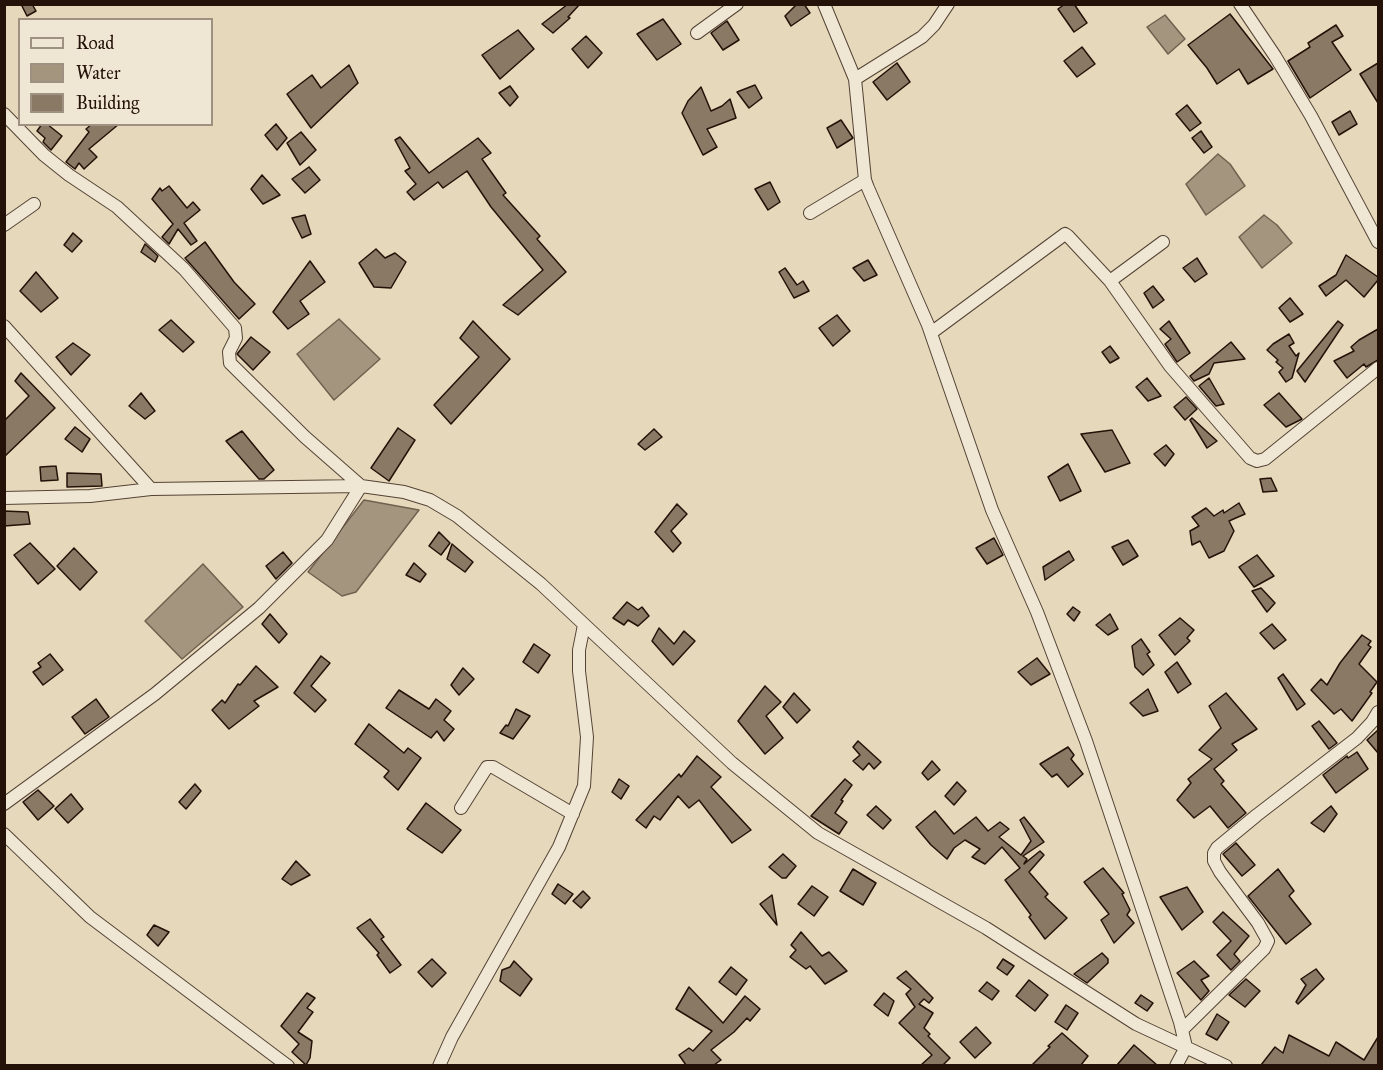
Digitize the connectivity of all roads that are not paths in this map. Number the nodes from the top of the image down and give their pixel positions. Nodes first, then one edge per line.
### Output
1 (737, 4) edge
2 (825, 4) edge
3 (948, 4) edge
4 (1240, 4) edge
5 (697, 33) dead end
6 (855, 79) junction
7 (4, 114) edge
8 (865, 180) junction
9 (34, 204) dead end
10 (810, 213) dead end
11 (4, 225) edge
12 (1163, 242) dead end
13 (1378, 242) edge
14 (1110, 281) junction
15 (4, 326) edge
16 (931, 333) junction
17 (1378, 368) edge
18 (361, 486) junction
19 (151, 489) junction
20 (4, 498) edge
21 (584, 625) junction
22 (1378, 712) edge
23 (4, 804) edge
24 (461, 808) dead end
25 (573, 814) junction
26 (4, 834) edge
27 (1182, 1030) junction
28 (1186, 1047) junction
29 (288, 1065) edge
30 (438, 1065) edge
31 (1176, 1065) edge
32 (1226, 1065) edge

1 - 5 street
2 - 6 street
3 - 6 street
4 - 13 street
6 - 8 street
7 - 18 street
8 - 10 street
8 - 16 street
9 - 11 street
12 - 14 street
14 - 16 street
14 - 17 street
15 - 19 street
16 - 27 street
18 - 19 street
18 - 21 street
18 - 23 street
19 - 20 street
21 - 25 street
21 - 28 street
22 - 27 street
24 - 25 street
25 - 30 street
26 - 29 street
27 - 28 street
28 - 31 street
28 - 32 street

